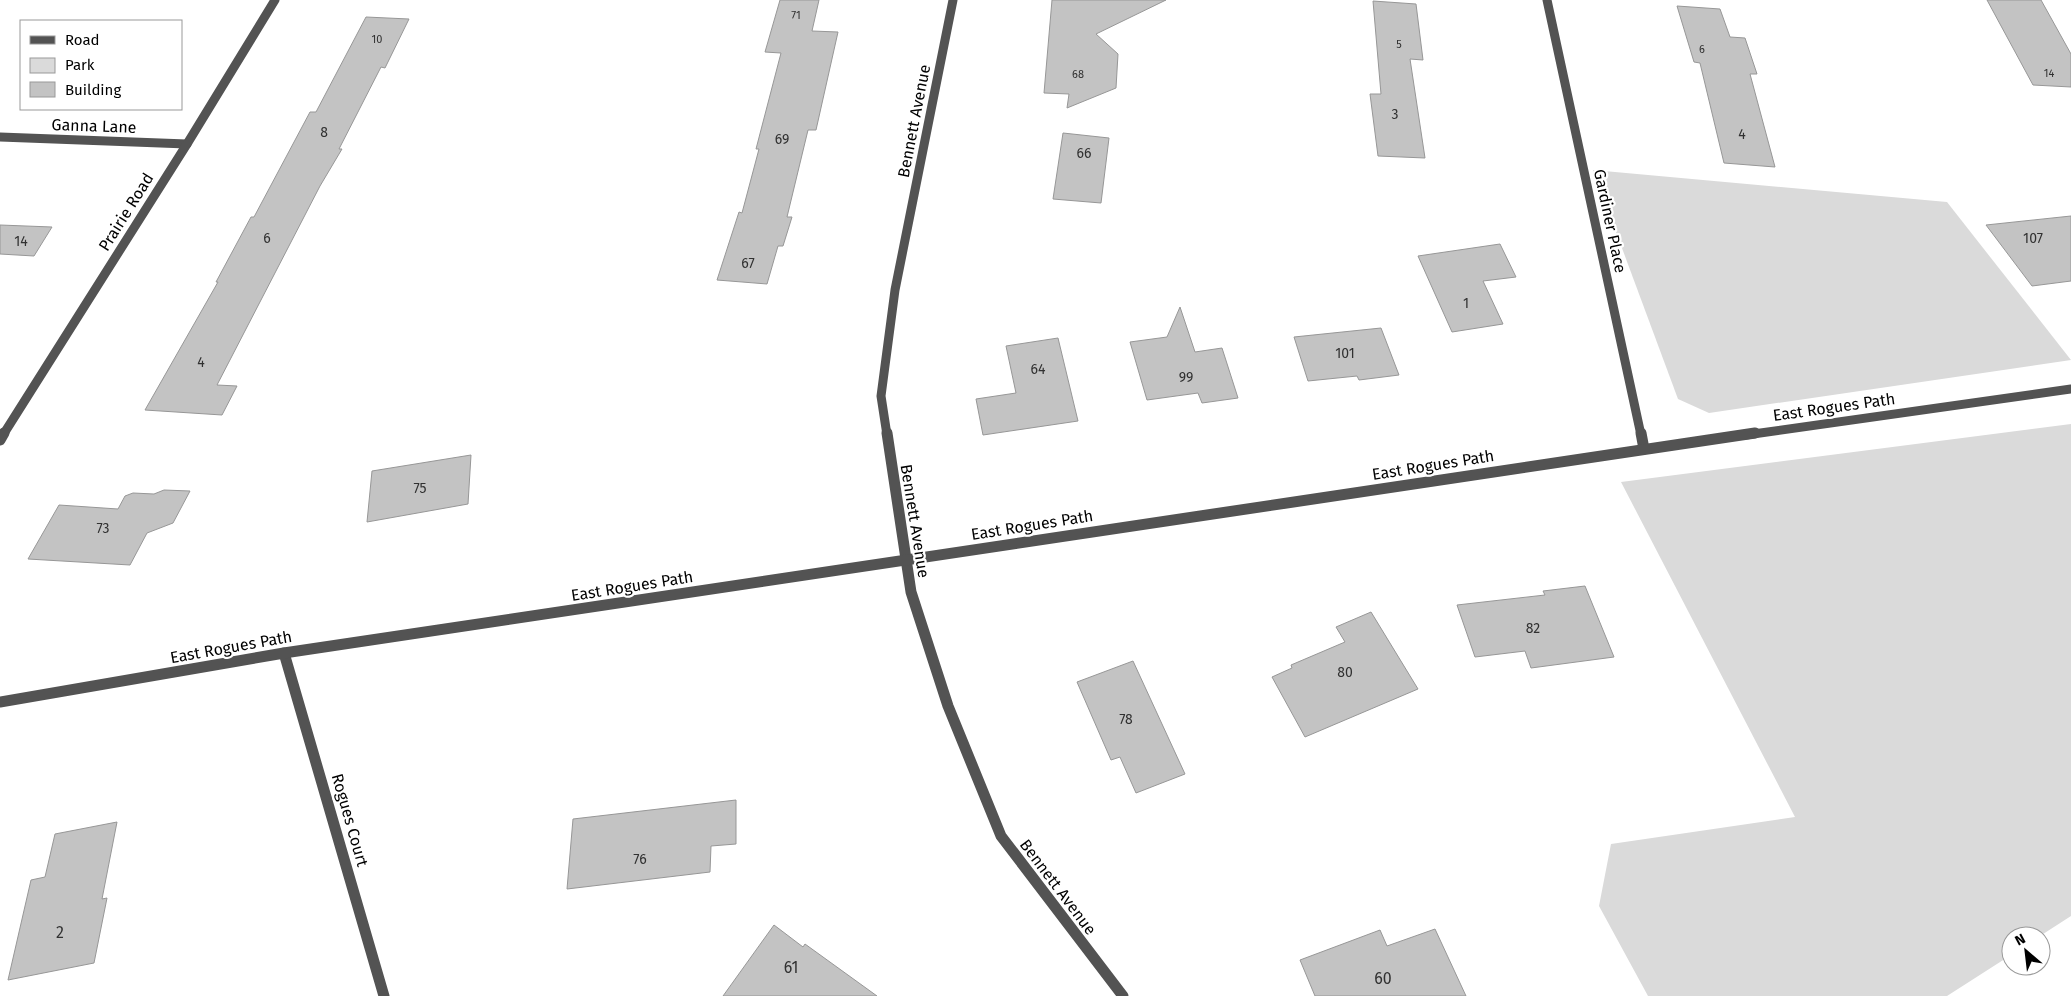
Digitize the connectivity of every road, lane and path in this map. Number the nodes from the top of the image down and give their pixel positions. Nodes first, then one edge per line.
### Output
1 (275, 0) edge
2 (954, 0) edge
3 (1547, 0) edge
4 (0, 137) edge
5 (187, 144) junction
6 (2071, 389) edge
7 (0, 440) edge
8 (1644, 449) junction
9 (905, 560) junction
10 (284, 653) junction
11 (0, 702) edge
12 (384, 996) edge
13 (1123, 996) edge

1 - 5 street, Prairie Road
2 - 9 street, Bennett Avenue
3 - 8 street, Gardiner Place
4 - 5 street, Ganna Lane
5 - 7 street, Prairie Road
6 - 8 street, East Rogues Path
8 - 9 street, East Rogues Path
9 - 10 street, East Rogues Path
9 - 13 street, Bennett Avenue
10 - 11 street, East Rogues Path
10 - 12 street, Rogues Court

